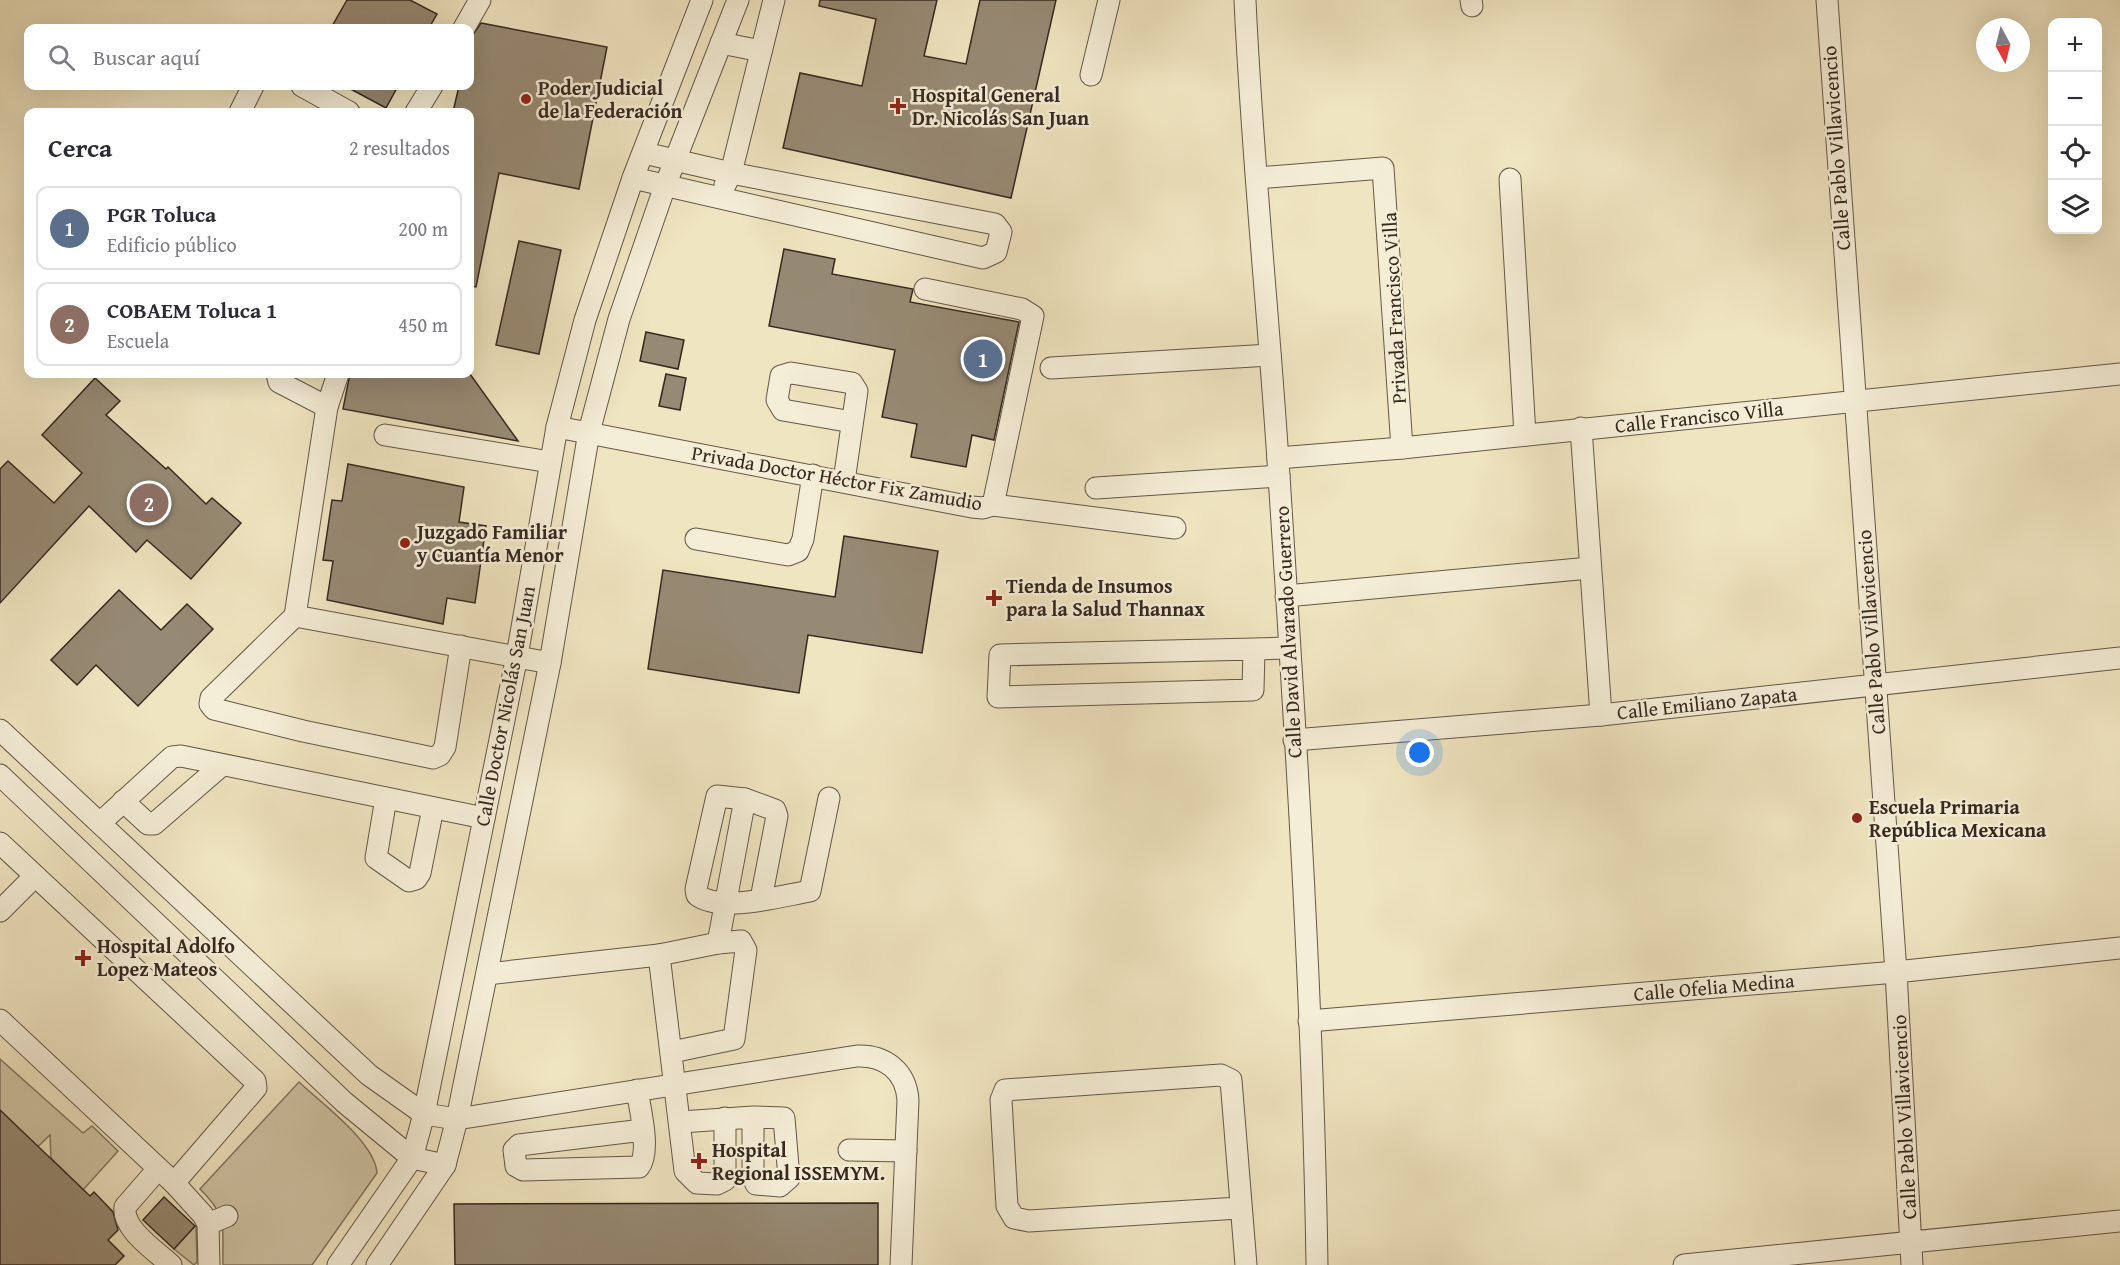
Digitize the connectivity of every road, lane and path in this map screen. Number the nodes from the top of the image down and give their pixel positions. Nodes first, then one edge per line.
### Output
1 (480, 0) edge
2 (702, 0) edge
3 (738, 0) edge
4 (774, 0) edge
5 (1108, 0) edge
6 (1245, 0) edge
7 (1827, 0) edge
8 (466, 24) edge
9 (721, 43) junction
10 (761, 51) junction
11 (1091, 75) dead end
12 (251, 90) edge
13 (309, 90) edge
14 (430, 90) edge
15 (242, 108) edge
16 (342, 108) edge
17 (418, 108) edge
18 (644, 153) junction
19 (675, 161) junction
20 (731, 172) junction
21 (633, 178) junction
22 (1257, 178) junction
23 (1510, 179) dead end
24 (781, 182) junction
25 (665, 186) junction
26 (720, 197) junction
27 (776, 209) junction
28 (925, 289) dead end
29 (1270, 355) junction
30 (1051, 368) dead end
31 (2120, 374) edge
32 (278, 378) edge
33 (337, 378) edge
34 (1853, 402) junction
35 (327, 407) junction
36 (852, 422) dead end
37 (557, 427) junction
38 (1581, 428) junction
39 (589, 432) junction
40 (385, 435) dead end
41 (1525, 435) junction
42 (1402, 448) junction
43 (550, 462) junction
44 (1278, 467) junction
45 (813, 475) junction
46 (844, 481) junction
47 (1096, 489) dead end
48 (993, 505) junction
49 (1175, 528) dead end
50 (696, 539) dead end
51 (1590, 568) junction
52 (1286, 596) junction
53 (295, 616) junction
54 (462, 646) junction
55 (1289, 648) junction
56 (1254, 649) junction
57 (517, 656) junction
58 (2120, 658) edge
59 (550, 663) junction
60 (1875, 685) junction
61 (1601, 714) junction
62 (0, 730) edge
63 (1294, 740) junction
64 (222, 765) junction
65 (0, 775) edge
66 (386, 798) junction
67 (829, 798) dead end
68 (745, 799) junction
69 (123, 801) junction
70 (433, 808) junction
71 (484, 818) junction
72 (100, 823) junction
73 (0, 843) edge
74 (35, 876) junction
75 (761, 899) junction
76 (725, 904) junction
77 (0, 911) edge
78 (718, 943) junction
79 (2120, 948) edge
80 (659, 955) junction
81 (1896, 972) junction
82 (486, 974) junction
83 (0, 1020) edge
84 (1308, 1021) junction
85 (672, 1052) junction
86 (676, 1084) junction
87 (637, 1090) junction
88 (424, 1114) junction
89 (753, 1117) dead end
90 (725, 1118) junction
91 (457, 1119) junction
92 (681, 1122) junction
93 (643, 1130) junction
94 (849, 1150) dead end
95 (906, 1151) junction
96 (412, 1158) junction
97 (445, 1165) junction
98 (158, 1169) junction
99 (174, 1183) junction
100 (1239, 1208) junction
101 (2120, 1221) edge
102 (1911, 1243) junction
103 (171, 1265) edge
104 (209, 1265) edge
105 (338, 1265) edge
106 (376, 1265) edge
107 (901, 1265) edge
108 (1246, 1265) edge
109 (1317, 1265) edge
110 (1684, 1265) edge
111 (1912, 1265) edge

1 - 8 street
2 - 18 street, Calle Doctor Nicolás San Juan
3 - 9 street, Calle Doctor Nicolás San Juan
4 - 10 street
5 - 11 street
6 - 22 street, Calle David Alvarado Guerrero
7 - 34 street, Calle Pablo Villavicencio
9 - 10 street
9 - 19 street, Calle Doctor Nicolás San Juan
10 - 20 street
12 - 15 street
13 - 16 street
14 - 17 street
18 - 19 street
18 - 21 street, Calle Doctor Nicolás San Juan
19 - 20 street
19 - 25 street, Calle Doctor Nicolás San Juan
20 - 24 street
20 - 26 street
21 - 25 street
21 - 37 street, Calle Doctor Nicolás San Juan
22 - 29 street, Calle David Alvarado Guerrero
22 - 42 street, Privada Francisco Villa
23 - 41 street
24 - 27 street
24 - 27 street
25 - 26 street
25 - 39 street, Calle Doctor Nicolás San Juan
26 - 27 street
28 - 48 street, Privada Doctor Héctor Fix Zamudio
29 - 30 street
29 - 44 street, Calle David Alvarado Guerrero
31 - 34 street, Calle Francisco Villa
32 - 35 street
33 - 35 street
34 - 38 street, Calle Francisco Villa
34 - 60 street, Calle Pablo Villavicencio
35 - 53 street
36 - 46 street
37 - 39 street, Privada Doctor Héctor Fix Zamudio
37 - 43 street, Calle Doctor Nicolás San Juan
38 - 41 street, Calle Francisco Villa
38 - 51 street
39 - 45 street, Privada Doctor Héctor Fix Zamudio
39 - 59 street, Calle Doctor Nicolás San Juan
40 - 43 street
41 - 42 street, Calle Francisco Villa
42 - 44 street, Calle Francisco Villa
43 - 57 street, Calle Doctor Nicolás San Juan
44 - 47 street, Calle Francisco Villa
44 - 52 street, Calle David Alvarado Guerrero
45 - 46 street, Privada Doctor Héctor Fix Zamudio
45 - 50 street
46 - 48 street, Privada Doctor Héctor Fix Zamudio
48 - 49 street
51 - 52 street
51 - 61 street
52 - 55 street, Calle David Alvarado Guerrero
53 - 54 street
53 - 54 street
54 - 57 street
55 - 56 street
55 - 63 street, Calle David Alvarado Guerrero
56 - 56 street
57 - 59 street
57 - 71 street, Calle Doctor Nicolás San Juan
58 - 60 street, Calle Emiliano Zapata
59 - 82 street, Calle Doctor Nicolás San Juan
60 - 61 street, Calle Emiliano Zapata
60 - 81 street, Calle Pablo Villavicencio
61 - 63 street, Calle Emiliano Zapata
62 - 72 street
63 - 84 street, Calle David Alvarado Guerrero
64 - 66 street
64 - 69 street
64 - 69 street
65 - 96 street
66 - 70 street
66 - 70 street
67 - 75 street
68 - 75 street
68 - 76 street
68 - 76 street
69 - 72 street
70 - 71 street
71 - 88 street, Calle Doctor Nicolás San Juan
72 - 88 street
73 - 74 street
74 - 77 street
74 - 99 street
75 - 76 street
76 - 78 street
78 - 80 street
78 - 85 street
79 - 81 street, Calle Ofelia Medina
80 - 82 street
80 - 85 street
81 - 84 street, Calle Ofelia Medina
81 - 102 street, Calle Pablo Villavicencio
82 - 91 street, Calle Doctor Nicolás San Juan
83 - 98 street
84 - 109 street, Calle David Alvarado Guerrero
85 - 86 street
86 - 87 street
86 - 92 street
86 - 95 street
87 - 91 street
87 - 93 street
88 - 91 street
88 - 96 street, Calle Doctor Nicolás San Juan
89 - 90 street
90 - 92 street
90 - 92 street
91 - 97 street, Calle Doctor Nicolás San Juan
93 - 93 street
94 - 95 street
95 - 107 street
96 - 97 street
96 - 105 street, Calle Doctor Nicolás San Juan
97 - 106 street, Calle Doctor Nicolás San Juan
98 - 99 street
98 - 103 street
99 - 104 street
100 - 100 street
100 - 108 street
101 - 102 street
102 - 110 street
102 - 111 street, Calle Pablo Villavicencio

